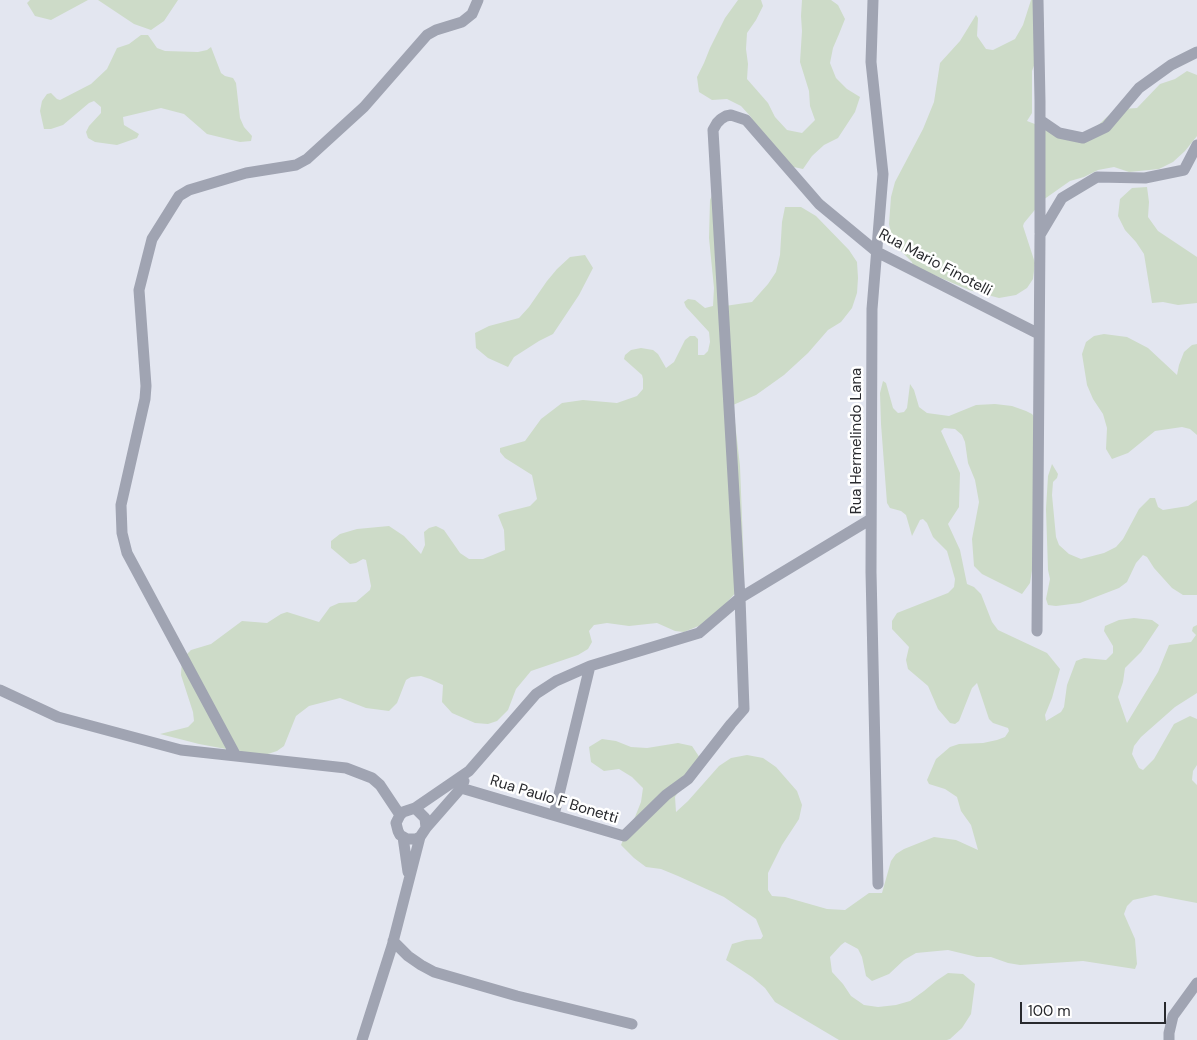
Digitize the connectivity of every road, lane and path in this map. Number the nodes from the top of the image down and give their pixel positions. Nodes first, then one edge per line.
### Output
1 (478, 0) edge
2 (873, 0) edge
3 (1038, 0) edge
4 (1197, 52) edge
5 (1040, 120) junction
6 (1197, 145) edge
7 (1040, 235) junction
8 (877, 252) junction
9 (1039, 334) junction
10 (871, 519) junction
11 (740, 598) junction
12 (1037, 631) dead end
13 (590, 666) junction
14 (0, 690) edge
15 (236, 756) junction
16 (469, 771) junction
17 (461, 788) junction
18 (386, 793) junction
19 (413, 809) junction
20 (400, 815) junction
21 (554, 816) junction
22 (423, 833) junction
23 (404, 837) junction
24 (409, 879) junction
25 (878, 884) dead end
26 (393, 941) junction
27 (1197, 983) edge
28 (632, 1024) dead end
29 (362, 1040) edge
30 (1170, 1040) edge

1 - 15 street
2 - 8 street, Rua Hermelindo Lana
3 - 5 street
4 - 5 street
5 - 7 street
6 - 7 street
7 - 9 street
8 - 9 street, Rua Mario Finotelli
8 - 10 street, Rua Hermelindo Lana
8 - 11 street, Rua Mario Finotelli
9 - 12 street
10 - 11 street
10 - 25 street, Rua Hermelindo Lana
11 - 13 street
11 - 21 street, Rua Paulo F Bonetti
13 - 16 street
13 - 21 street
14 - 15 street
15 - 18 street
16 - 17 street
16 - 19 street
17 - 21 street, Rua Paulo F Bonetti
17 - 22 street
18 - 19 street
18 - 20 street
19 - 20 street
19 - 22 street
20 - 23 street
22 - 23 street
22 - 24 street
23 - 24 street
24 - 26 street
26 - 28 street
26 - 29 street
27 - 30 street

